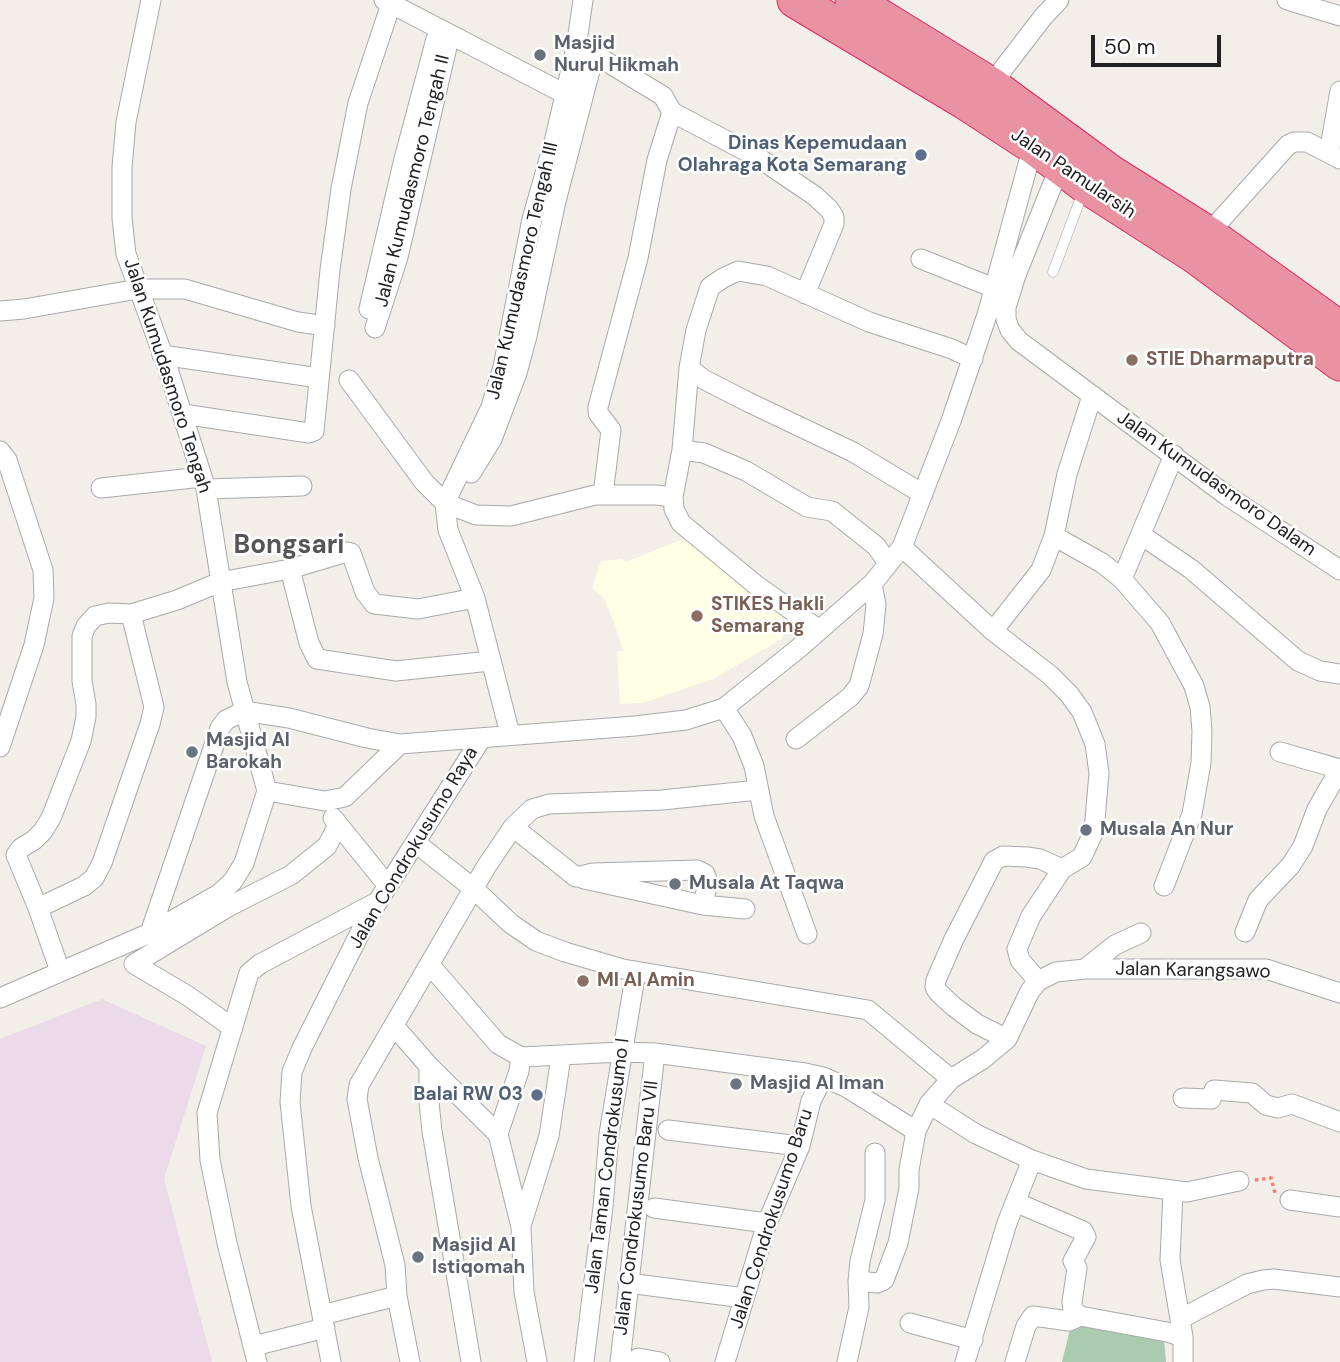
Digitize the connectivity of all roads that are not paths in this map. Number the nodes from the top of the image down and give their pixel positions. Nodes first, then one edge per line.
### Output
1 (151, 0) edge
2 (583, 0) edge
3 (795, 0) edge
4 (853, 0) edge
5 (1059, 0) edge
6 (1287, 0) edge
7 (388, 2) edge
8 (1328, 9) edge
9 (444, 31) junction
10 (585, 52) junction
11 (995, 87) junction
12 (1340, 91) edge
13 (568, 107) junction
14 (672, 112) junction
15 (1335, 156) edge
16 (1060, 166) junction
17 (1208, 234) junction
18 (921, 259) dead end
19 (1053, 272) dead end
20 (994, 288) junction
21 (138, 289) junction
22 (805, 295) junction
23 (0, 311) edge
24 (371, 324) dead end
25 (325, 326) junction
26 (1340, 329) edge
27 (162, 355) junction
28 (973, 359) junction
29 (1340, 363) edge
30 (689, 368) junction
31 (319, 378) junction
32 (349, 380) dead end
33 (1092, 396) junction
34 (183, 414) junction
35 (682, 450) junction
36 (0, 451) edge
37 (1174, 455) junction
38 (204, 483) junction
39 (302, 486) dead end
40 (101, 488) dead end
41 (923, 494) junction
42 (603, 495) junction
43 (673, 497) junction
44 (450, 504) junction
45 (1141, 535) junction
46 (1054, 536) junction
47 (902, 547) junction
48 (888, 563) junction
49 (290, 569) junction
50 (1340, 570) edge
51 (1122, 579) junction
52 (220, 582) junction
53 (872, 584) junction
54 (475, 598) junction
55 (131, 614) junction
56 (818, 629) junction
57 (993, 631) junction
58 (490, 661) junction
59 (1340, 674) edge
60 (724, 708) junction
61 (244, 710) junction
62 (510, 734) junction
63 (481, 739) junction
64 (796, 739) dead end
65 (400, 744) junction
66 (0, 747) edge
67 (1280, 752) dead end
68 (1340, 769) edge
69 (758, 790) junction
70 (267, 791) junction
71 (325, 801) junction
72 (338, 825) junction
73 (513, 827) junction
74 (416, 843) junction
75 (244, 863) junction
76 (1062, 869) junction
77 (576, 877) junction
78 (1164, 886) dead end
79 (474, 889) junction
80 (263, 890) junction
81 (382, 894) junction
82 (703, 905) junction
83 (38, 908) junction
84 (745, 909) dead end
85 (1245, 932) dead end
86 (150, 933) junction
87 (1141, 933) dead end
88 (807, 934) dead end
89 (430, 965) junction
90 (1085, 969) junction
91 (60, 971) junction
92 (636, 971) junction
93 (1038, 981) junction
94 (1340, 992) edge
95 (0, 998) edge
96 (394, 1026) junction
97 (233, 1028) junction
98 (1007, 1039) junction
99 (621, 1052) junction
100 (655, 1053) junction
101 (521, 1057) junction
102 (561, 1057) junction
103 (429, 1066) junction
104 (823, 1077) junction
105 (951, 1079) junction
106 (1183, 1098) dead end
107 (929, 1104) junction
108 (1340, 1122) edge
109 (668, 1130) dead end
110 (916, 1132) junction
111 (498, 1134) junction
112 (800, 1146) junction
113 (875, 1153) dead end
114 (1032, 1160) junction
115 (1239, 1181) road end
116 (1173, 1192) junction
117 (1290, 1200) road end
118 (1015, 1202) junction
119 (1340, 1207) edge
120 (654, 1208) dead end
121 (767, 1223) junction
122 (521, 1227) junction
123 (858, 1281) junction
124 (628, 1283) junction
125 (1340, 1287) edge
126 (397, 1296) junction
127 (744, 1298) junction
128 (1080, 1316) junction
129 (323, 1322) junction
130 (910, 1323) dead end
131 (1181, 1328) junction
132 (973, 1340) junction
133 (255, 1354) edge
134 (629, 1360) edge
135 (331, 1362) edge
136 (410, 1362) edge
137 (471, 1362) edge
138 (537, 1362) edge
139 (584, 1362) edge
140 (660, 1362) edge
141 (725, 1362) edge
142 (847, 1362) edge
143 (965, 1362) edge
144 (1015, 1362) edge
145 (1183, 1362) edge

1 - 21 street, Jalan Kumudasmoro Tengah
2 - 10 street, Jalan Kumudasmoro Tengah III
3 - 16 highway, Jalan Pamularsih
4 - 11 highway, Jalan Pamularsih
5 - 11 street
6 - 8 street
7 - 9 street
7 - 25 street
9 - 13 street
9 - 24 street, Jalan Kumudasmoro Tengah II
10 - 13 street, Jalan Kumudasmoro Tengah III
10 - 14 street
11 - 17 highway, Jalan Pamularsih
12 - 15 street
13 - 44 street, Jalan Kumudasmoro Tengah III
14 - 22 street
14 - 42 street
15 - 17 street
16 - 19 lane
16 - 20 street
16 - 29 highway, Jalan Pamularsih
16 - 33 street, Jalan Kumudasmoro Dalam
17 - 26 highway, Jalan Pamularsih
18 - 20 street
20 - 28 street
21 - 23 street
21 - 25 street
21 - 27 street, Jalan Kumudasmoro Tengah
22 - 28 street
22 - 30 street
25 - 31 street
27 - 31 street
27 - 34 street, Jalan Kumudasmoro Tengah
28 - 41 street
30 - 35 street
30 - 41 street
31 - 34 street
32 - 44 street
33 - 37 street, Jalan Kumudasmoro Dalam
33 - 46 street
34 - 38 street, Jalan Kumudasmoro Tengah
35 - 43 street
35 - 48 street
36 - 66 street
37 - 45 street
37 - 50 street, Jalan Kumudasmoro Dalam
38 - 39 street
38 - 40 street
38 - 52 street, Jalan Kumudasmoro Tengah
41 - 47 street
42 - 43 street
42 - 44 street
43 - 56 street
44 - 54 street
45 - 51 street
45 - 59 street
46 - 51 street
46 - 57 street
47 - 48 street
47 - 57 street
48 - 53 street
49 - 52 street
49 - 54 street
49 - 58 street
51 - 78 street
52 - 55 street
52 - 61 street, Jalan Kumudasmoro Tengah
53 - 56 street
53 - 64 street
54 - 58 street
55 - 83 street
55 - 83 street
56 - 60 street
57 - 76 street
58 - 62 street
60 - 62 street
60 - 69 street
61 - 65 street
61 - 70 street, Jalan Kumudasmoro Tengah
61 - 86 street
62 - 63 street
63 - 65 street
63 - 74 street, Jalan Condrokusumo Raya
65 - 71 street
67 - 68 street
68 - 85 street
69 - 73 street
69 - 88 street
70 - 71 street
70 - 75 street
71 - 72 street
72 - 80 street
72 - 81 street
73 - 77 street
73 - 79 street
74 - 79 street
74 - 81 street, Jalan Condrokusumo Raya
75 - 80 street
75 - 86 street
76 - 93 street
76 - 98 street
77 - 82 street
77 - 82 street
79 - 89 street
79 - 92 street
80 - 97 street
81 - 97 street
81 - 129 street, Jalan Condrokusumo Raya
82 - 84 street
83 - 91 street
86 - 91 street
87 - 90 street
89 - 96 street
89 - 101 street
90 - 93 street, Jalan Karangsawo
90 - 94 street, Jalan Karangsawo
91 - 95 street
92 - 99 street, Jalan Taman Condrokusumo I
92 - 105 street
93 - 98 street
96 - 103 street
96 - 126 street
97 - 133 street
98 - 105 street
99 - 100 street
99 - 102 street
99 - 139 street, Jalan Taman Condrokusumo I
100 - 104 street
100 - 124 street, Jalan Condrokusumo Baru VII
101 - 102 street
101 - 111 street
102 - 122 street
103 - 111 street
103 - 137 street
104 - 110 street
104 - 112 street, Jalan Condrokusumo Baru
105 - 107 street
106 - 108 street
107 - 110 street
107 - 114 street
109 - 112 street
110 - 123 street
111 - 122 street
112 - 121 street, Jalan Condrokusumo Baru
113 - 123 street
114 - 116 street
114 - 118 street
115 - 116 street
116 - 131 street
117 - 119 street
118 - 128 street
118 - 132 street
120 - 121 street
121 - 127 street, Jalan Condrokusumo Baru
122 - 138 street
123 - 142 street
124 - 127 street
124 - 134 street, Jalan Condrokusumo Baru VII
125 - 131 street
126 - 129 street
126 - 136 street
127 - 141 street, Jalan Condrokusumo Baru
128 - 131 street
128 - 144 street
129 - 133 street
129 - 135 street, Jalan Condrokusumo Raya
130 - 132 street
131 - 145 street
132 - 143 street
134 - 140 street

